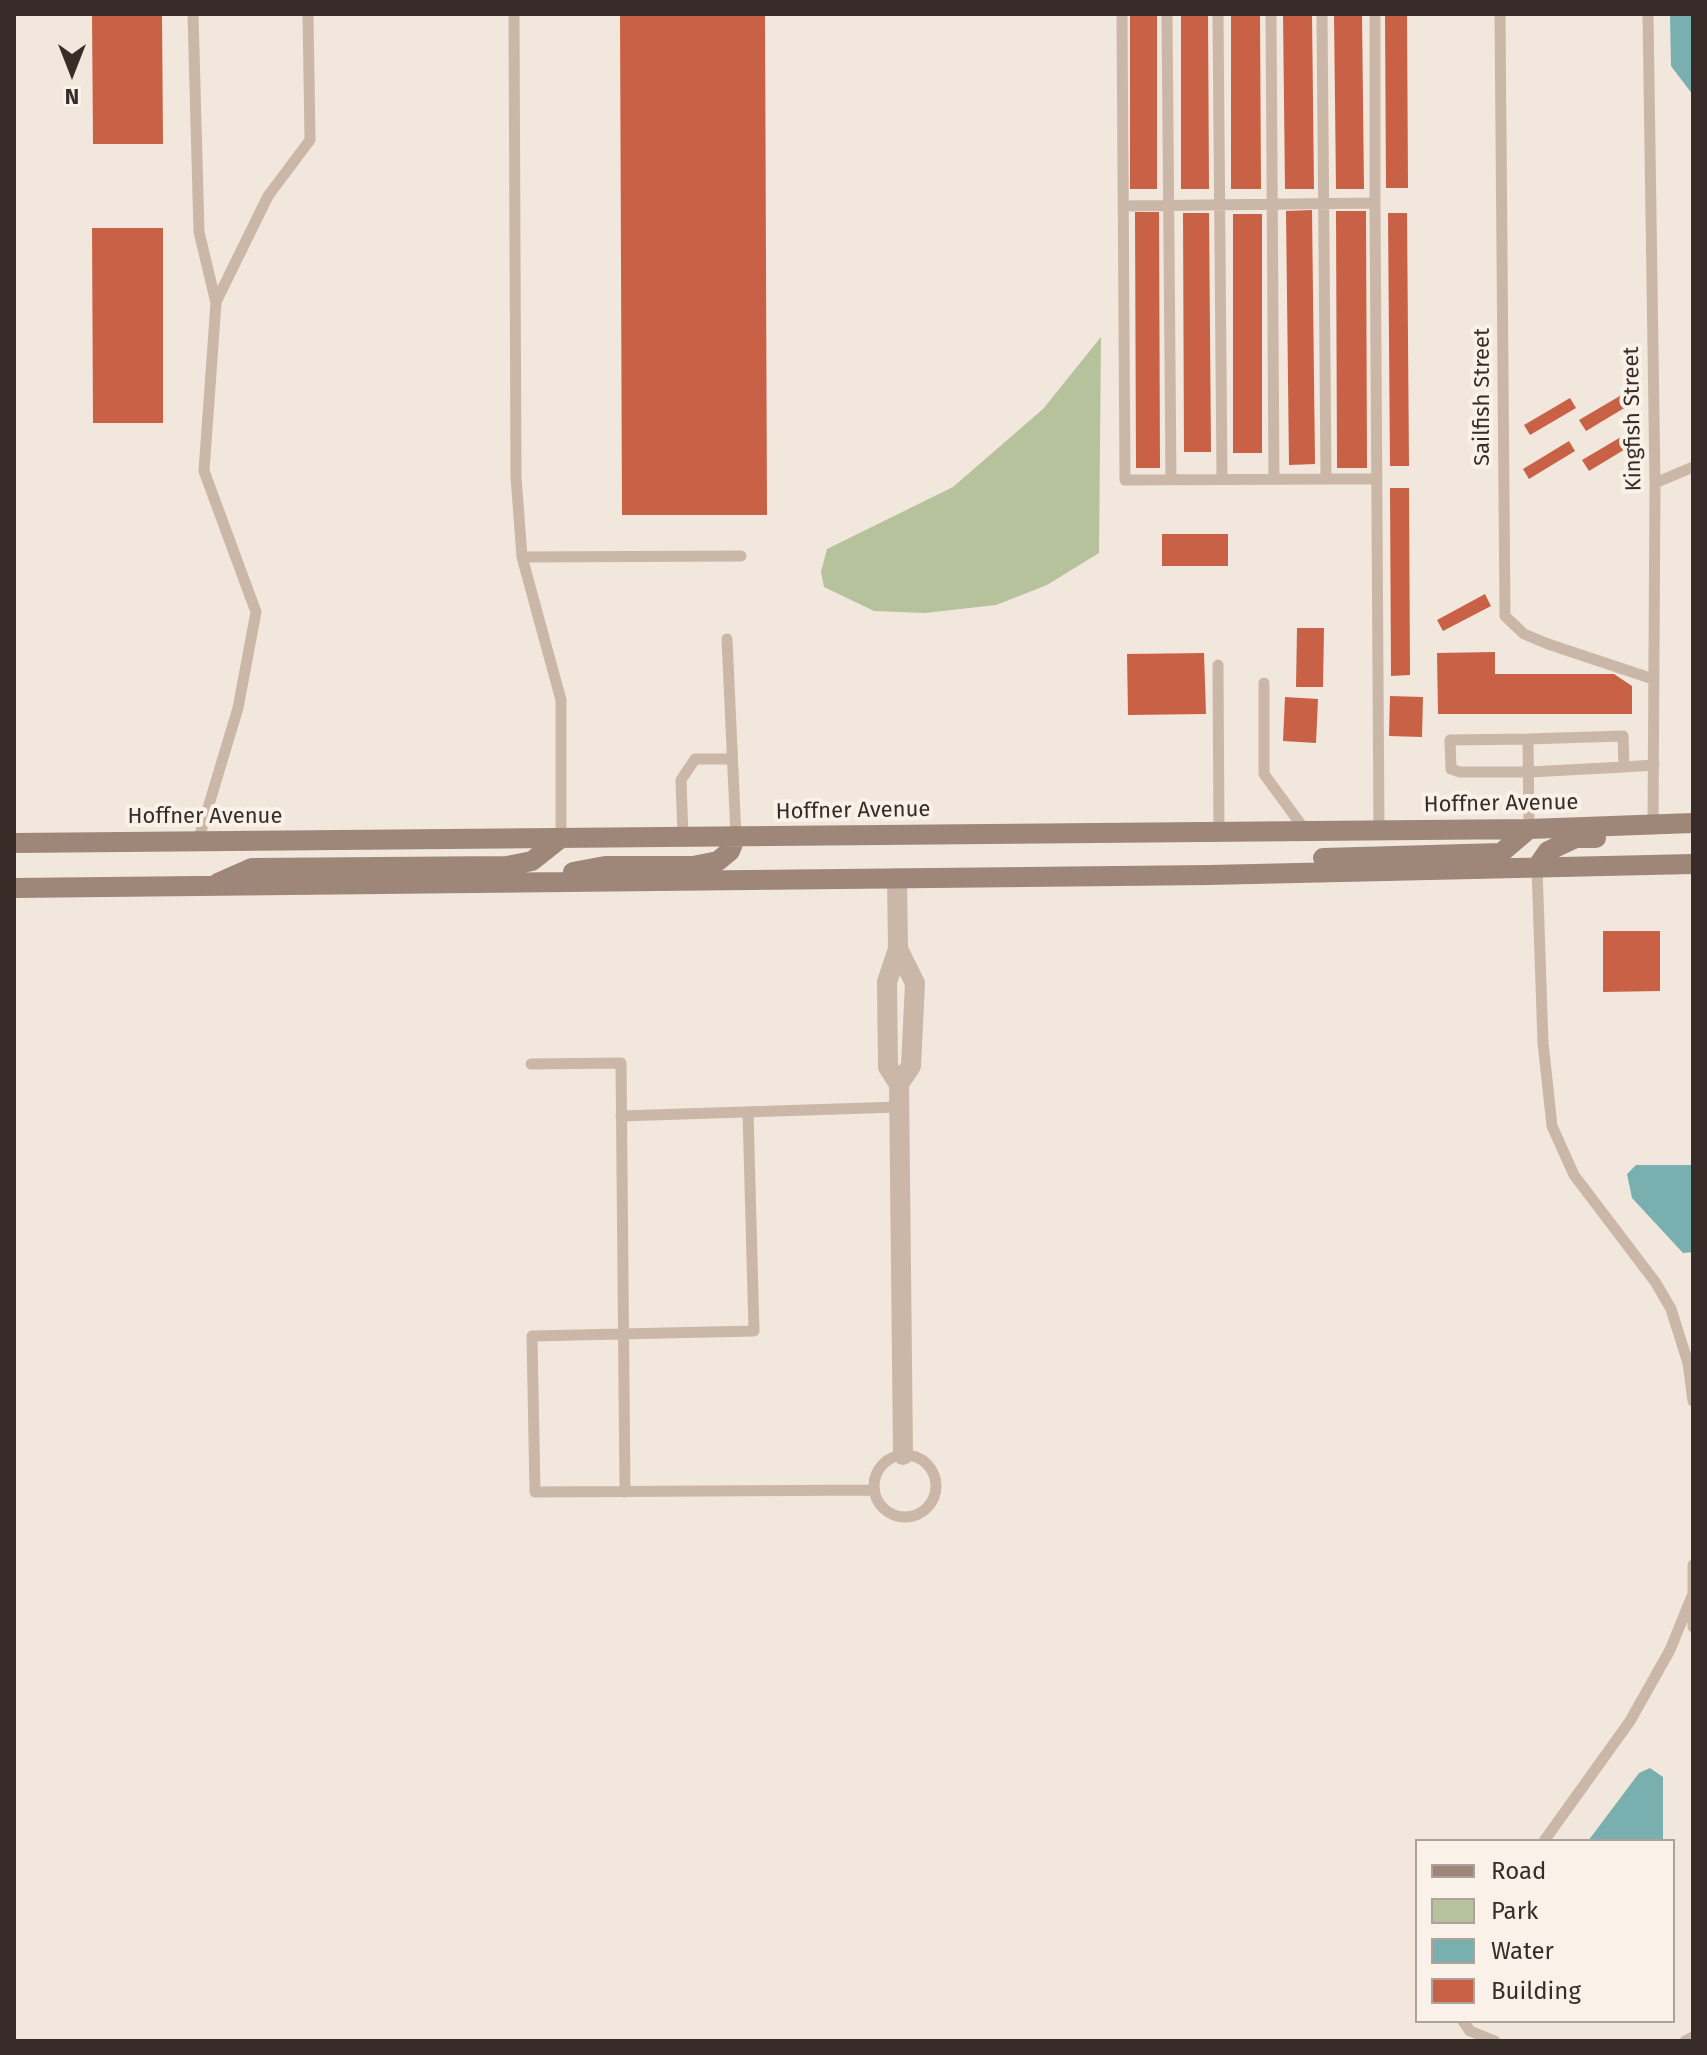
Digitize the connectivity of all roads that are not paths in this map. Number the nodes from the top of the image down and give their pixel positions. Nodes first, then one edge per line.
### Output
1 (193, 14) edge
2 (308, 14) edge
3 (514, 14) edge
4 (1122, 14) edge
5 (1167, 14) edge
6 (1218, 14) edge
7 (1271, 14) edge
8 (1322, 14) edge
9 (1375, 14) edge
10 (1500, 14) edge
11 (1648, 14) edge
12 (1324, 203) junction
13 (1375, 203) junction
14 (1220, 204) junction
15 (1272, 204) junction
16 (1169, 205) junction
17 (1123, 206) junction
18 (216, 303) junction
19 (1693, 467) edge
20 (1222, 479) junction
21 (1274, 479) junction
22 (1326, 479) junction
23 (1376, 479) junction
24 (1171, 480) junction
25 (1655, 483) junction
26 (741, 556) dead end
27 (522, 557) junction
28 (727, 639) dead end
29 (1218, 665) dead end
30 (1653, 679) junction
31 (1264, 683) dead end
32 (1528, 739) junction
33 (732, 759) junction
34 (1654, 765) junction
35 (1624, 767) junction
36 (1529, 772) junction
37 (1693, 823) edge
38 (1653, 824) junction
39 (1529, 829) junction
40 (1305, 830) junction
41 (1379, 830) junction
42 (1219, 832) junction
43 (683, 836) junction
44 (736, 836) junction
45 (561, 838) junction
46 (198, 841) junction
47 (14, 843) edge
48 (1693, 864) edge
49 (1537, 867) junction
50 (1278, 873) junction
51 (897, 878) junction
52 (547, 882) junction
53 (211, 886) junction
54 (14, 888) edge
55 (531, 1064) dead end
56 (899, 1107) junction
57 (748, 1112) junction
58 (621, 1116) junction
59 (624, 1334) junction
60 (1693, 1401) edge
61 (903, 1455) junction
62 (874, 1490) junction
63 (625, 1492) junction
64 (1693, 1565) edge
65 (1692, 1596) edge
66 (1693, 1627) edge
67 (1545, 1839) edge
68 (1464, 2023) edge
69 (1693, 2037) edge
70 (1495, 2041) edge
71 (1685, 2041) edge

1 - 18 lane
2 - 18 lane
3 - 27 lane
4 - 17 lane
5 - 16 lane
6 - 14 lane
7 - 15 lane
8 - 12 lane
9 - 13 lane
10 - 30 lane, Sailfish Street
11 - 25 lane, Kingfish Street
12 - 13 lane
12 - 15 lane
12 - 22 lane
13 - 23 lane
14 - 15 lane
14 - 16 lane
14 - 20 lane
15 - 21 lane
16 - 17 lane
16 - 24 lane
17 - 24 lane
18 - 46 lane
19 - 25 lane
20 - 21 lane
20 - 24 lane
21 - 22 lane
22 - 23 lane
23 - 41 lane
25 - 30 lane, Kingfish Street
26 - 27 lane
27 - 45 lane
28 - 33 lane
29 - 42 lane
30 - 34 lane, Kingfish Street
31 - 40 lane
32 - 35 lane
32 - 36 lane
32 - 36 lane
33 - 43 lane
33 - 44 lane
34 - 35 lane
34 - 38 lane, Kingfish Street
35 - 36 lane
36 - 39 lane
37 - 38 main road, Hoffner Avenue
38 - 39 main road, Hoffner Avenue
38 - 49 main road
39 - 41 main road, Hoffner Avenue
39 - 50 main road
40 - 41 main road, Hoffner Avenue
40 - 42 main road, Hoffner Avenue
42 - 44 main road, Hoffner Avenue
43 - 44 main road, Hoffner Avenue
43 - 45 main road, Hoffner Avenue
44 - 52 main road
45 - 46 main road, Hoffner Avenue
45 - 53 main road
46 - 47 main road, Hoffner Avenue
48 - 49 main road
49 - 50 main road
49 - 60 lane
50 - 51 main road
51 - 52 main road
51 - 56 street
52 - 53 main road
53 - 54 main road
55 - 58 lane
56 - 57 lane
56 - 61 street
57 - 58 lane
57 - 59 lane
58 - 59 lane
59 - 63 lane
59 - 63 lane
61 - 62 lane
61 - 62 lane
62 - 63 lane
64 - 65 lane
65 - 66 lane
65 - 67 lane
68 - 70 lane
69 - 71 lane

